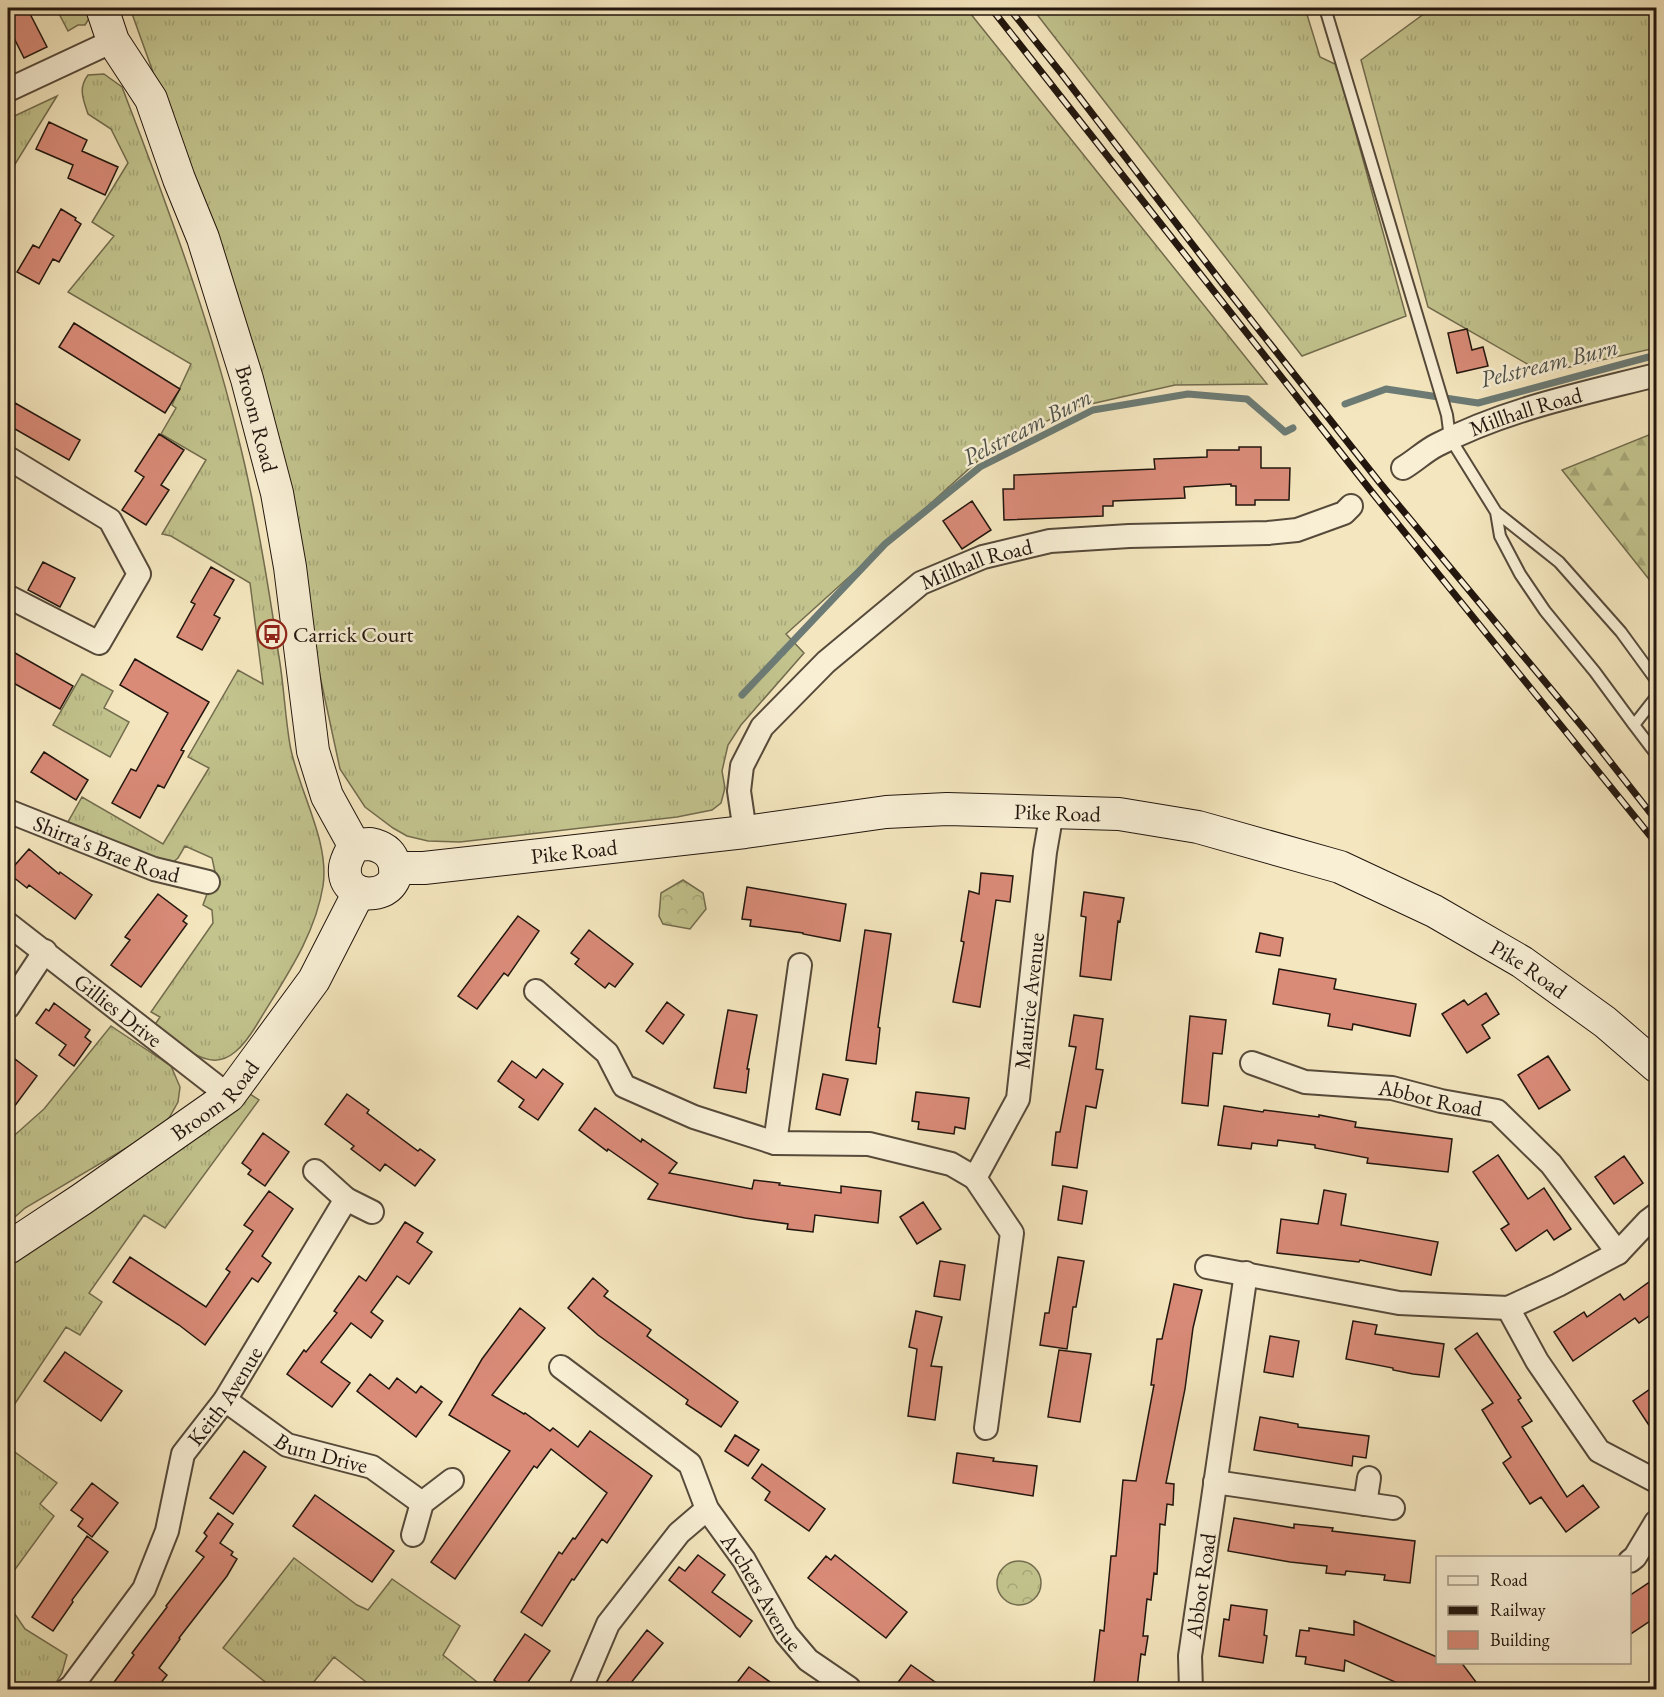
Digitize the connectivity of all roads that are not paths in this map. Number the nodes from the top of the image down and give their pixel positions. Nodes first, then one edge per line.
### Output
1 (102, 8) edge
2 (1325, 8) edge
3 (113, 41) junction
4 (8, 90) edge
5 (1656, 375) edge
6 (1450, 438) junction
7 (8, 458) edge
8 (1403, 468) dead end
9 (1351, 506) dead end
10 (1496, 512) junction
11 (11, 598) dead end
12 (1656, 680) edge
13 (1656, 697) edge
14 (1634, 725) junction
15 (1656, 754) edge
16 (8, 811) edge
17 (1052, 812) junction
18 (745, 832) junction
19 (354, 845) junction
20 (395, 868) junction
21 (208, 882) dead end
22 (359, 892) junction
23 (8, 924) edge
24 (45, 951) junction
25 (800, 965) dead end
26 (536, 991) dead end
27 (8, 1007) edge
28 (1252, 1063) dead end
29 (1656, 1066) edge
30 (229, 1096) junction
31 (775, 1143) junction
32 (315, 1171) dead end
33 (975, 1178) junction
34 (346, 1199) junction
35 (372, 1212) dead end
36 (1656, 1215) edge
37 (8, 1248) edge
38 (1618, 1252) junction
39 (1207, 1267) dead end
40 (1246, 1273) junction
41 (1508, 1308) junction
42 (561, 1367) dead end
43 (225, 1400) junction
44 (986, 1428) dead end
45 (1369, 1478) dead end
46 (452, 1480) dead end
47 (1656, 1481) edge
48 (1215, 1482) junction
49 (422, 1503) junction
50 (1365, 1504) junction
51 (1393, 1508) dead end
52 (707, 1509) junction
53 (1656, 1522) edge
54 (414, 1534) dead end
55 (1631, 1560) edge
56 (67, 1689) edge
57 (580, 1689) edge
58 (848, 1689) edge
59 (1191, 1689) edge

1 - 3 street, Broom Road
2 - 6 lane
3 - 4 street
3 - 19 street, Broom Road
5 - 6 street, Millhall Road
6 - 8 street, Millhall Road
6 - 10 lane
7 - 11 street
9 - 18 street, Millhall Road
10 - 12 lane
10 - 14 lane
13 - 14 lane
14 - 15 lane
16 - 21 street, Shirra's Brae Road
17 - 18 street, Pike Road
17 - 29 street, Pike Road
17 - 33 street, Maurice Avenue
18 - 20 street, Pike Road
19 - 20 street
19 - 22 street
20 - 22 street
22 - 30 street, Broom Road
23 - 24 street, Gillies Drive
24 - 27 street
24 - 30 street, Gillies Drive
25 - 31 street
26 - 31 street
28 - 38 street, Abbot Road
30 - 37 street, Broom Road
31 - 33 street
32 - 34 street
33 - 44 street
34 - 35 street
34 - 43 street, Keith Avenue
36 - 38 street
38 - 41 street
39 - 40 street
40 - 41 street
40 - 48 street, Abbot Road
41 - 47 street
42 - 52 street, Archers Avenue
43 - 49 street, Burn Drive
43 - 56 street, Keith Avenue
45 - 50 street
46 - 49 street
48 - 50 street
48 - 59 street, Abbot Road
49 - 54 street
50 - 51 street
52 - 57 street, Archers Avenue
52 - 58 street, Archers Avenue
53 - 55 street

